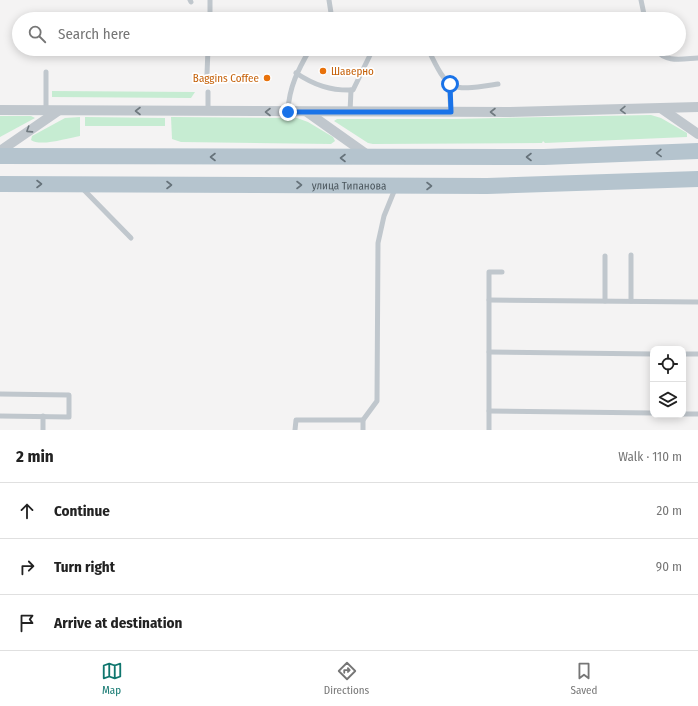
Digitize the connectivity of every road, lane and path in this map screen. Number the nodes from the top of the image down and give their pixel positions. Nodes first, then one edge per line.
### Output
1 (210, 0) edge
2 (329, 0) edge
3 (641, 0) edge
4 (210, 12) edge
5 (331, 12) edge
6 (644, 12) edge
7 (208, 56) edge
8 (306, 56) edge
9 (370, 56) edge
10 (431, 56) edge
11 (661, 56) edge
12 (698, 58) edge
13 (46, 72) dead end
14 (296, 73) junction
15 (207, 74) dead end
16 (450, 84) junction
17 (498, 84) dead end
18 (351, 90) junction
19 (208, 92) dead end
20 (698, 107) edge
21 (662, 109) junction
22 (0, 110) edge
23 (46, 111) junction
24 (58, 111) junction
25 (208, 112) junction
26 (288, 112) junction
27 (307, 112) junction
28 (350, 112) junction
29 (451, 112) junction
30 (698, 134) edge
31 (0, 151) edge
32 (698, 151) edge
33 (0, 156) edge
34 (372, 158) junction
35 (698, 179) edge
36 (0, 184) edge
37 (78, 184) junction
38 (396, 186) junction
39 (131, 238) dead end
40 (631, 255) dead end
41 (605, 256) dead end
42 (502, 272) dead end
43 (489, 300) junction
44 (605, 301) junction
45 (631, 301) junction
46 (698, 302) edge
47 (489, 352) junction
48 (650, 354) edge
49 (686, 354) edge
50 (698, 354) edge
51 (0, 394) edge
52 (489, 411) junction
53 (650, 413) edge
54 (686, 414) edge
55 (698, 414) edge
56 (0, 416) edge
57 (43, 416) junction
58 (363, 420) junction
59 (43, 430) edge
60 (295, 430) edge
61 (363, 430) edge
62 (488, 430) edge

1 - 4 lane
2 - 5 lane
3 - 6 lane
7 - 15 lane
8 - 14 lane
9 - 18 lane
10 - 16 lane
11 - 12 lane
13 - 23 lane
14 - 18 lane
14 - 26 lane
16 - 17 lane
16 - 29 lane
18 - 28 lane
19 - 25 lane
20 - 21 street
21 -> 29 street
21 - 30 street
22 - 23 street
23 - 24 street
25 -> 24 street
24 -> 31 street
26 -> 25 street
26 - 27 street
27 - 28 street
27 - 34 street
28 - 29 street
32 -> 34 main road
34 -> 33 main road
38 -> 35 main road, улица Типанова
36 -> 37 main road, улица Типанова
37 -> 38 main road, улица Типанова
37 - 39 lane
38 - 58 lane
40 - 45 lane
41 - 44 lane
42 - 43 lane
43 - 44 lane
43 - 47 lane
44 - 45 lane
45 - 46 lane
47 - 48 lane
47 - 52 lane
49 - 50 lane
51 - 57 lane
52 - 53 lane
52 - 62 lane
54 - 55 lane
56 - 57 lane
57 - 59 lane
58 - 60 lane
58 - 61 lane

